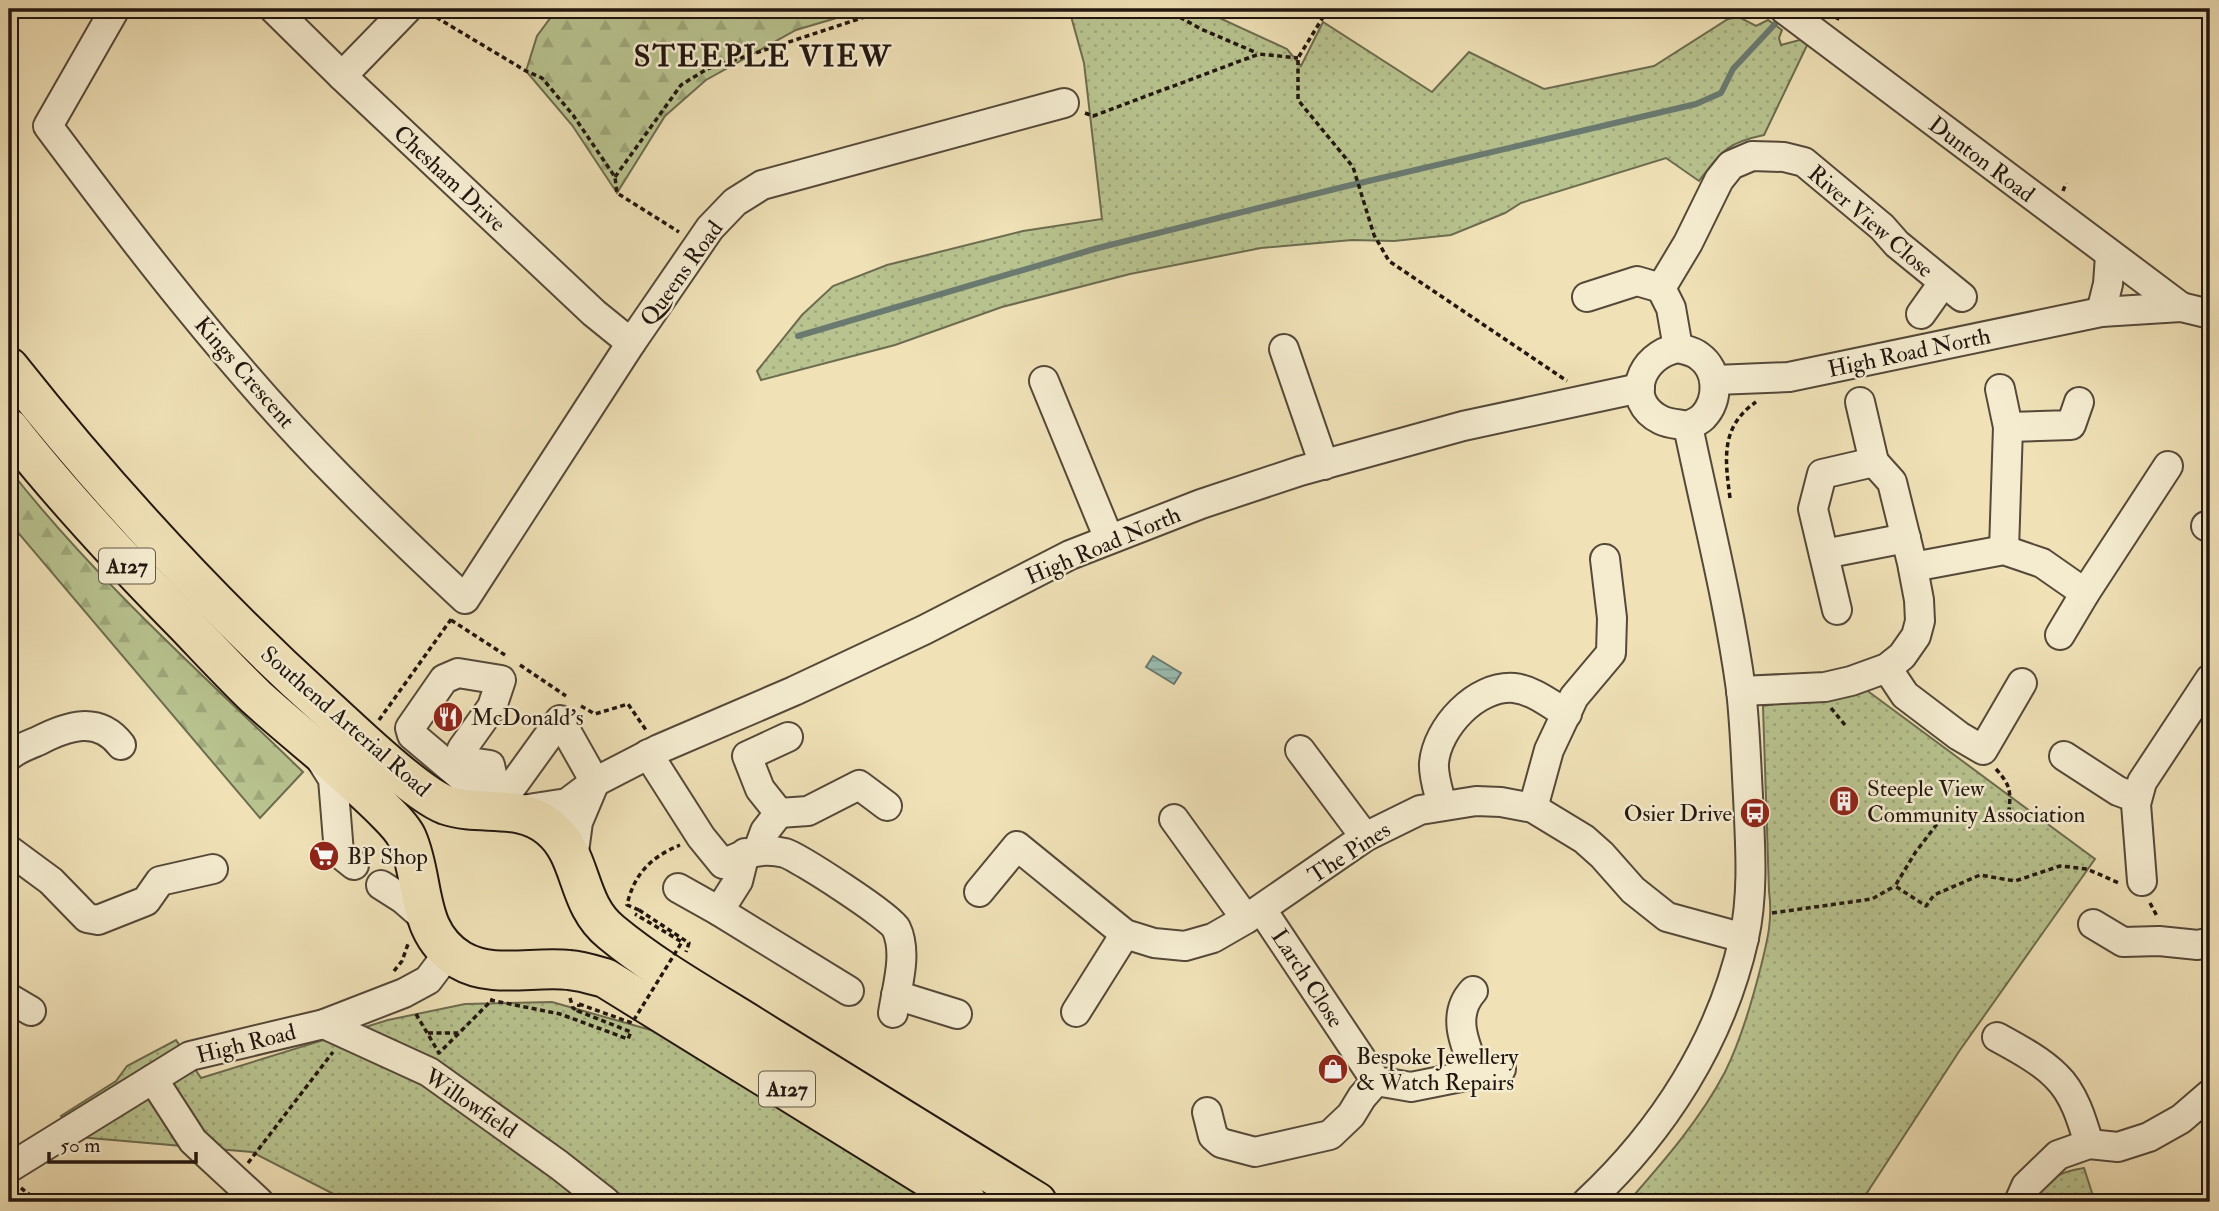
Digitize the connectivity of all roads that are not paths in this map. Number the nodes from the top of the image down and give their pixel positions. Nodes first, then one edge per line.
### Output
1 (115, 9) edge
2 (274, 9) edge
3 (407, 9) edge
4 (1784, 9) edge
5 (341, 76) junction
6 (1064, 103) road end
7 (2110, 256) junction
8 (1661, 288) junction
9 (1587, 297) dead end
10 (2181, 307) junction
11 (2101, 312) junction
12 (1921, 314) dead end
13 (2210, 314) edge
14 (631, 343) junction
15 (1678, 348) junction
16 (1284, 349) dead end
17 (9, 367) edge
18 (1715, 380) junction
19 (1044, 381) dead end
20 (1640, 388) junction
21 (2000, 389) dead end
22 (1860, 402) dead end
23 (2079, 402) dead end
24 (1688, 426) junction
25 (2008, 427) junction
26 (9, 428) edge
27 (1874, 462) junction
28 (1324, 465) junction
29 (2168, 466) dead end
30 (1906, 538) junction
31 (1109, 539) junction
32 (2004, 550) junction
33 (1824, 554) junction
34 (1605, 559) dead end
35 (1913, 567) junction
36 (2085, 593) junction
37 (458, 610) joint
38 (1837, 610) dead end
39 (2060, 635) dead end
40 (1887, 668) junction
41 (2022, 683) dead end
42 (1741, 691) junction
43 (2207, 692) edge
44 (1567, 714) junction
45 (788, 737) dead end
46 (121, 745) dead end
47 (311, 745) junction
48 (1300, 750) dead end
49 (653, 752) junction
50 (9, 756) edge
51 (2064, 756) dead end
52 (595, 782) junction
53 (499, 787) junction
54 (887, 806) dead end
55 (1441, 806) junction
56 (1533, 808) junction
57 (2137, 811) junction
58 (779, 813) junction
59 (1174, 820) dead end
60 (1365, 837) junction
61 (752, 851) junction
62 (9, 852) edge
63 (573, 859) junction
64 (354, 865) dead end
65 (214, 869) dead end
66 (2135, 884) road end
67 (381, 885) dead end
68 (678, 888) dead end
69 (979, 892) dead end
70 (719, 911) junction
71 (1254, 914) junction
72 (427, 920) junction
73 (2093, 924) dead end
74 (1125, 934) junction
75 (1744, 938) junction
76 (2210, 942) edge
77 (449, 952) junction
78 (849, 991) dead end
79 (1473, 991) dead end
80 (1076, 1012) dead end
81 (957, 1014) dead end
82 (324, 1024) junction
83 (1997, 1037) dead end
84 (153, 1079) junction
85 (1376, 1082) junction
86 (2210, 1094) edge
87 (1207, 1112) dead end
88 (2090, 1143) junction
89 (14, 1177) edge
90 (260, 1202) edge
91 (606, 1202) edge
92 (967, 1202) edge
93 (1037, 1202) edge
94 (1587, 1202) edge
95 (2019, 1202) edge

1 - 37 street, Kings Crescent
2 - 5 street, Chesham Drive
3 - 5 street
4 - 7 street, Dunton Road
5 - 14 street, Chesham Drive
6 - 14 street, Queens Road
7 - 10 street, Dunton Road
7 - 11 street
8 - 9 street
8 - 12 street, River View Close
8 - 15 street
10 - 11 street, High Road North
10 - 13 street
11 - 18 street, High Road North
14 - 37 street, Queens Road
15 - 18 street
15 - 20 street
16 - 28 street
17 - 53 highway, Southend Arterial Road / A127
18 - 24 street
19 - 31 street
20 - 24 street
20 - 28 street, High Road North
21 - 25 street
22 - 27 street
23 - 25 street
24 - 42 street
25 - 32 street
26 - 47 highway, Southend Arterial Road / A127
27 - 30 street
27 - 33 street
28 - 31 street, High Road North
29 - 36 street
30 - 33 street
30 - 35 street
31 - 49 street, High Road North
32 - 35 street
32 - 36 street
33 - 38 street
34 - 44 street
35 - 40 street
36 - 39 street
40 - 41 street
40 - 42 street
42 - 75 street
43 - 57 street
44 - 55 street
44 - 56 street
45 - 58 street
46 - 50 street
47 - 64 street
47 - 72 highway, Southend Arterial Road / A127
48 - 60 street
49 - 52 street, High Road North
49 - 61 street
51 - 57 street
52 - 53 street, High Road North
52 - 53 street
52 - 63 street
53 - 53 street
53 - 63 highway, Southend Arterial Road / A127
54 - 58 street
55 - 56 street, The Pines
55 - 60 street, The Pines
56 - 75 street, The Pines
57 - 66 street
58 - 61 street
59 - 71 street, Larch Close
60 - 71 street, The Pines
61 - 70 street
61 - 81 street
62 - 65 street
63 - 93 highway, Southend Arterial Road / A127
67 - 72 street
68 - 70 street
69 - 74 street, The Pines
70 - 78 street
71 - 74 street, The Pines
71 - 85 street, Larch Close
72 - 77 highway, Southend Arterial Road / A127
73 - 76 street
74 - 80 street
75 - 94 street
77 - 82 street, High Road
77 - 92 highway, Southend Arterial Road / A127
79 - 85 street
82 - 84 street, High Road
82 - 91 street, Willowfield
83 - 88 street
84 - 89 street, High Road
84 - 90 street
85 - 87 street
86 - 88 street
88 - 95 street

